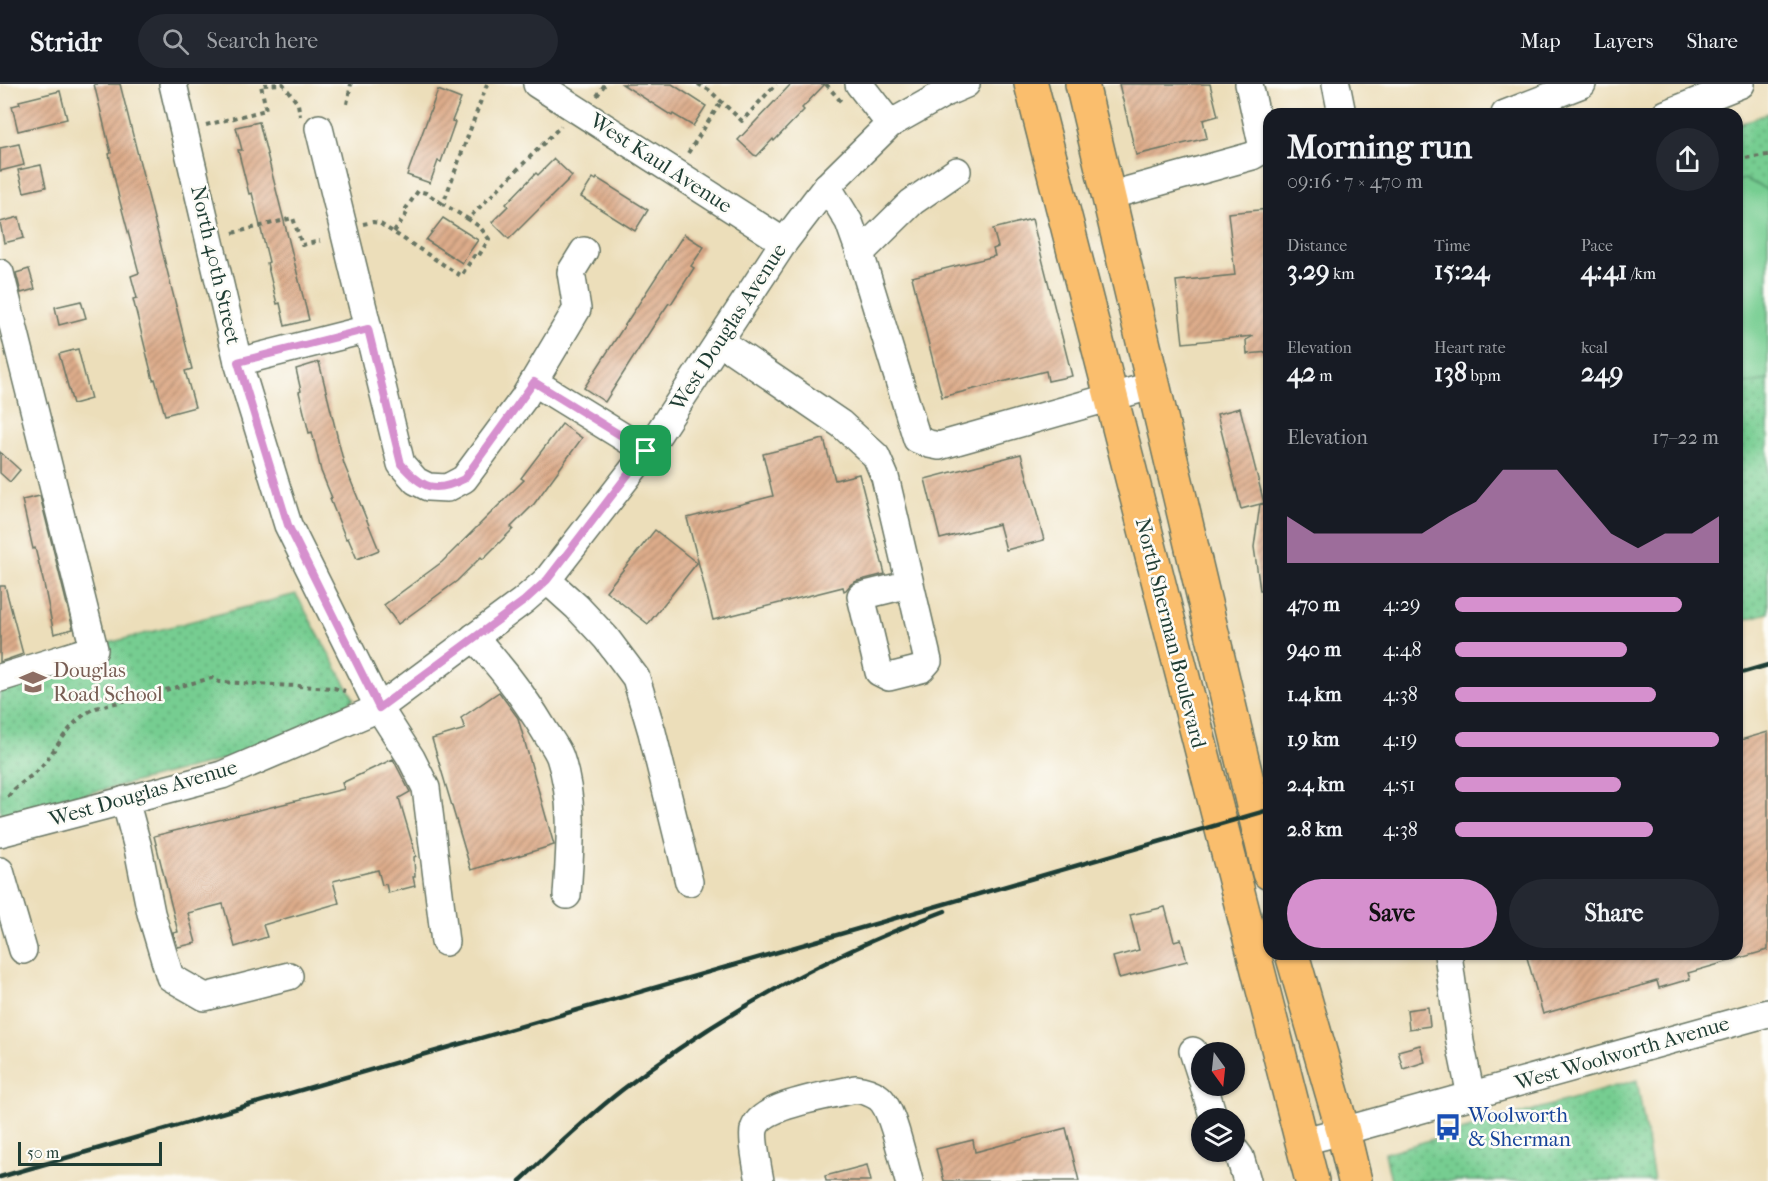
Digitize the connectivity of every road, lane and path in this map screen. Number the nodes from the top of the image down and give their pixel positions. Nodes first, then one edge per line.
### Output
1 (173, 84) edge
2 (351, 84) edge
3 (487, 84) edge
4 (537, 84) edge
5 (605, 84) edge
6 (698, 84) edge
7 (776, 84) edge
8 (826, 84) edge
9 (859, 84) edge
10 (966, 84) edge
11 (1031, 84) edge
12 (1082, 84) edge
13 (1249, 84) edge
14 (1582, 84) edge
15 (1741, 84) edge
16 (597, 96) dead end
17 (721, 102) junction
18 (347, 104) dead end
19 (846, 108) dead end
20 (1526, 108) edge
21 (1681, 108) edge
22 (310, 124) joint
23 (890, 124) junction
24 (207, 125) dead end
25 (562, 125) dead end
26 (688, 153) dead end
27 (1768, 155) edge
28 (1743, 158) edge
29 (957, 171) dead end
30 (827, 186) junction
31 (1108, 196) junction
32 (443, 204) junction
33 (468, 219) junction
34 (394, 232) junction
35 (233, 233) dead end
36 (332, 235) junction
37 (784, 242) junction
38 (584, 251) dead end
39 (860, 252) junction
40 (0, 273) edge
41 (368, 329) junction
42 (719, 340) junction
43 (238, 362) junction
44 (534, 382) junction
45 (1154, 385) junction
46 (1111, 396) junction
47 (646, 451) junction
48 (547, 580) junction
49 (910, 584) dead end
50 (474, 637) junction
51 (0, 678) edge
52 (345, 692) dead end
53 (379, 708) junction
54 (8, 797) dead end
55 (125, 800) junction
56 (0, 832) edge
57 (1263, 848) edge
58 (0, 871) edge
59 (689, 882) dead end
60 (567, 895) dead end
61 (446, 942) dead end
62 (23, 950) dead end
63 (1294, 960) edge
64 (1449, 960) edge
65 (289, 976) dead end
66 (1768, 1013) edge
67 (1471, 1096) junction
68 (1343, 1131) junction
69 (1303, 1141) junction
70 (1241, 1162) edge
71 (760, 1181) edge
72 (909, 1181) edge
73 (1247, 1181) edge
74 (1312, 1181) edge
75 (1355, 1181) edge

1 - 43 street, North 40th Street
2 - 18 path
3 - 32 path
4 - 37 street, West Kaul Avenue
5 - 16 path
6 - 17 path
7 - 17 path
8 - 19 path
9 - 23 street
10 - 23 street, West Douglas Avenue
11 - 46 main road, North Sherman Boulevard
12 - 31 main road, North Sherman Boulevard
13 - 31 street
14 - 20 street
15 - 21 street
17 - 26 path
22 - 24 path
22 - 36 street
23 - 30 street, West Douglas Avenue
25 - 33 path
27 - 28 path
29 - 39 street
30 - 37 street, West Douglas Avenue
30 - 39 street
31 - 45 main road, North Sherman Boulevard
32 - 33 path
32 - 34 path
33 - 34 path
34 - 36 path
35 - 36 path
36 - 41 street
37 - 42 street, West Douglas Avenue
38 - 44 street
39 - 46 street
40 - 51 street
41 - 43 street
41 - 44 street
42 - 47 street, West Douglas Avenue
42 - 49 street
43 - 53 street, North 40th Street
44 - 47 street
45 - 46 street
45 - 57 main road, North Sherman Boulevard
46 - 69 main road, North Sherman Boulevard
47 - 48 street, West Douglas Avenue
48 - 50 street, West Douglas Avenue
48 - 59 street
50 - 53 street, West Douglas Avenue
50 - 60 street
52 - 54 path
53 - 55 street, West Douglas Avenue
53 - 61 street, North 40th Street
55 - 56 street, West Douglas Avenue
55 - 65 street
58 - 62 street
63 - 68 main road
64 - 67 street
66 - 67 street, West Woolworth Avenue
67 - 68 street, West Woolworth Avenue
68 - 69 street, West Woolworth Avenue
68 - 75 main road
69 - 74 main road, North Sherman Boulevard
70 - 73 street
71 - 72 street

